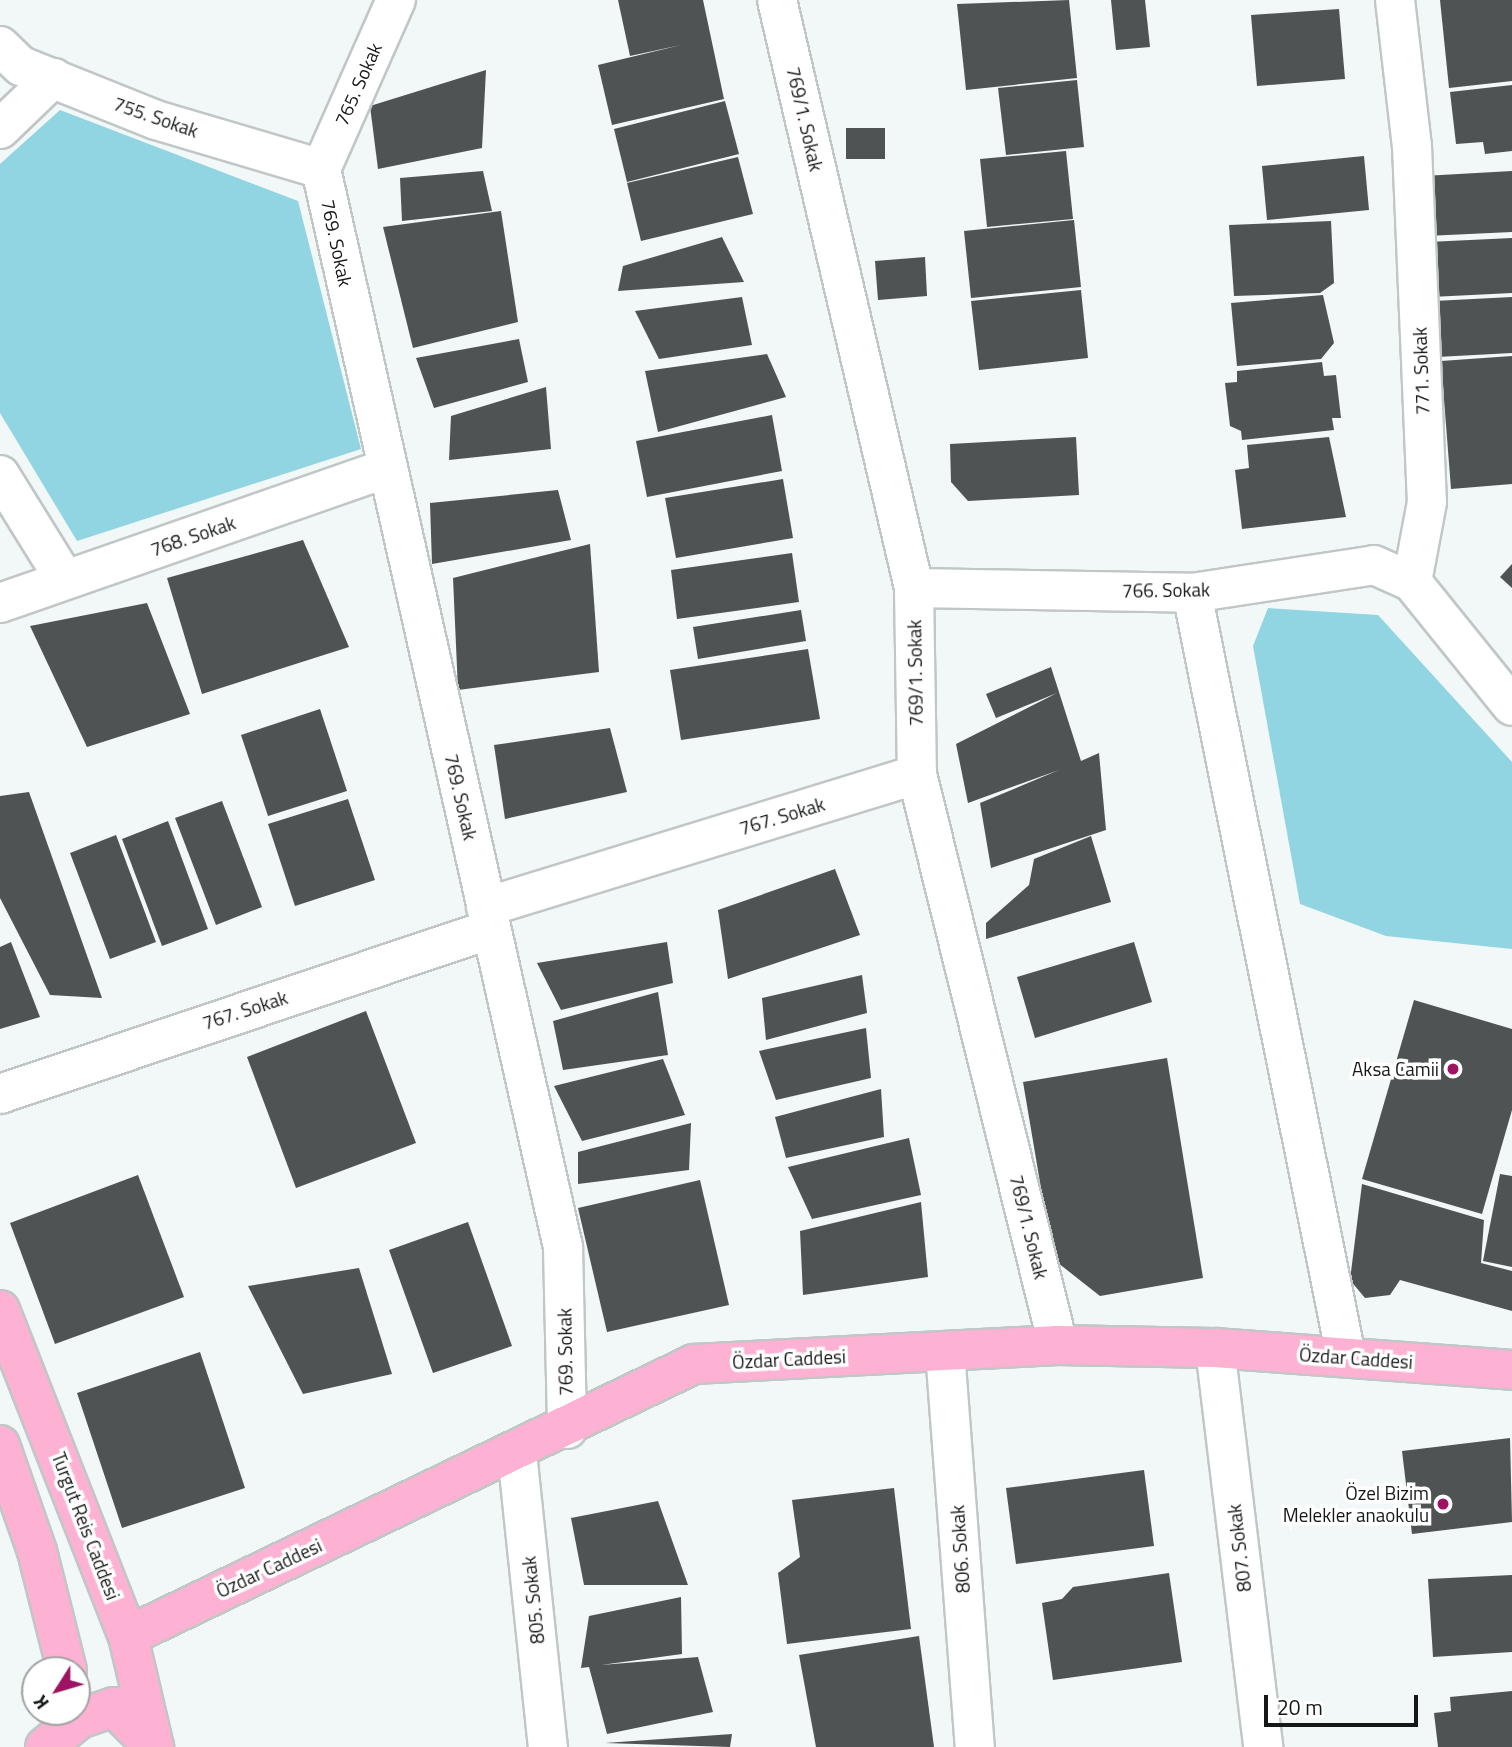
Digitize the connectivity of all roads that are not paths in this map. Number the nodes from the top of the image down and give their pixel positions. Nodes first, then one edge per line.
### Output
1 (396, 0) edge
2 (778, 0) edge
3 (1395, 0) edge
4 (0, 46) edge
5 (53, 78) junction
6 (0, 129) edge
7 (321, 169) junction
8 (387, 468) junction
9 (0, 475) edge
10 (65, 580) junction
11 (1412, 582) junction
12 (914, 588) junction
13 (1192, 593) junction
14 (0, 603) edge
15 (1512, 706) edge
16 (917, 774) junction
17 (489, 918) junction
18 (0, 1094) edge
19 (0, 1310) edge
20 (1058, 1345) junction
21 (1215, 1348) junction
22 (946, 1351) junction
23 (1346, 1356) junction
24 (1512, 1370) edge
25 (567, 1429) junction
26 (0, 1445) edge
27 (517, 1453) junction
28 (128, 1636) junction
29 (63, 1656) edge
30 (91, 1720) edge
31 (81, 1726) edge
32 (45, 1747) edge
33 (154, 1747) edge
34 (548, 1747) edge
35 (975, 1747) edge
36 (1263, 1747) edge

1 - 7 street, 765. Sokak
2 - 12 street, 769/1. Sokak
3 - 11 street, 771. Sokak
4 - 5 street, 755. Sokak
5 - 6 street
5 - 7 street, 755. Sokak
7 - 8 street, 769. Sokak
8 - 10 street, 768. Sokak
8 - 17 street, 769. Sokak
9 - 10 street
10 - 14 street, 768. Sokak
11 - 13 street, 766. Sokak
11 - 15 street
12 - 13 street, 766. Sokak
12 - 16 street, 769/1. Sokak
13 - 23 street
16 - 17 street, 767. Sokak
16 - 20 street, 769/1. Sokak
17 - 18 street, 767. Sokak
17 - 25 street, 769. Sokak
19 - 28 main road, Turgut Reis Caddesi
20 - 21 main road, Özdar Caddesi
20 - 22 main road, Özdar Caddesi
21 - 23 main road, Özdar Caddesi
21 - 36 street, 807. Sokak
22 - 25 main road, Özdar Caddesi
22 - 35 street, 806. Sokak
23 - 24 main road, Özdar Caddesi
25 - 27 main road, Özdar Caddesi
26 - 29 main road
27 - 28 main road, Özdar Caddesi
27 - 34 street, 805. Sokak
28 - 33 main road, Turgut Reis Caddesi
30 - 33 main road
31 - 32 main road

